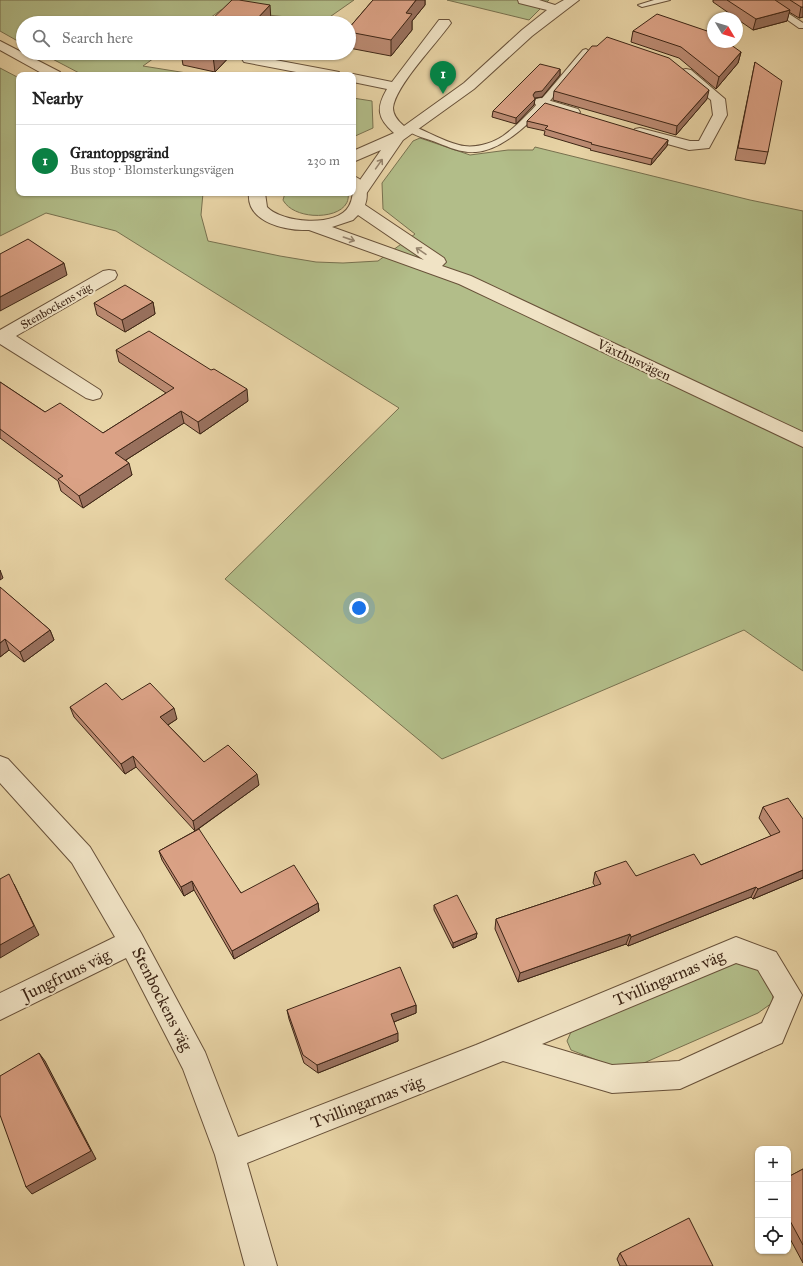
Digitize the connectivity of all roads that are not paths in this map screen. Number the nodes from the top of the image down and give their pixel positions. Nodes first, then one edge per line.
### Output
1 (524, 0) edge
2 (573, 0) edge
3 (666, 0) edge
4 (763, 0) edge
5 (642, 5) dead end
6 (557, 9) junction
7 (444, 23) dead end
8 (802, 26) edge
9 (0, 45) edge
10 (586, 52) edge
11 (16, 54) edge
12 (28, 60) edge
13 (254, 60) edge
14 (677, 66) edge
15 (50, 72) edge
16 (318, 72) edge
17 (356, 79) edge
18 (396, 86) junction
19 (541, 102) junction
20 (585, 115) edge
21 (628, 128) edge
22 (404, 133) junction
23 (356, 155) edge
24 (357, 193) edge
25 (256, 196) edge
26 (313, 226) junction
27 (109, 275) dead end
28 (465, 280) junction
29 (2, 337) edge
30 (93, 394) dead end
31 (803, 440) edge
32 (0, 766) edge
33 (132, 942) junction
34 (0, 1007) edge
35 (503, 1047) junction
36 (230, 1155) junction
37 (261, 1266) edge

1 - 6 street
2 - 6 street
3 - 5 lane
4 - 8 lane
6 - 22 street
7 - 18 street
9 - 11 street
10 - 19 lane
12 - 15 street
13 - 16 street
14 - 21 street
17 - 18 street
18 - 22 street
19 - 20 street
19 - 22 lane
22 - 23 street
24 -> 22 street
24 - 26 street, Växthusvägen
28 -> 24 street, Växthusvägen
25 - 26 street, Växthusvägen
26 -> 28 street, Växthusvägen
27 - 29 street, Stenbockens väg
28 - 31 street, Växthusvägen
29 - 30 street, Stenbockens väg
32 - 33 street, Stenbockens väg
33 - 34 street, Jungfruns väg
33 - 36 street, Stenbockens väg
35 - 35 street, Tvillingarnas väg
35 - 36 street, Tvillingarnas väg
36 - 37 street, Stenbockens väg

